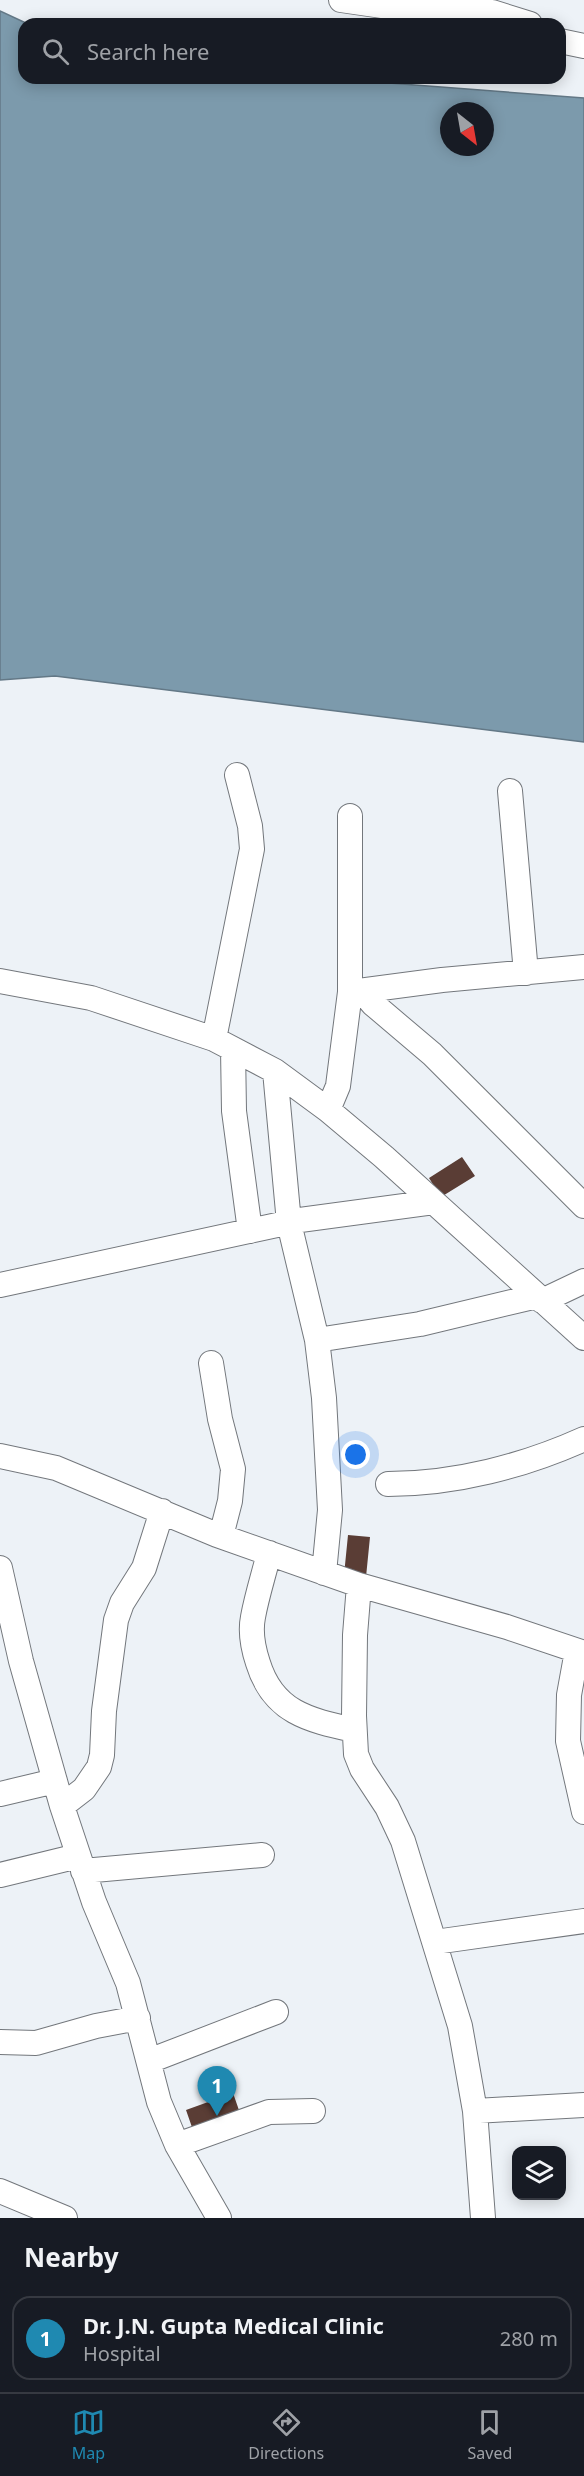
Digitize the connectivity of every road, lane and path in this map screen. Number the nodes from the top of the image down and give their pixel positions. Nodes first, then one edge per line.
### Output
1 (341, 0) edge
2 (511, 18) edge
3 (566, 42) edge
4 (584, 46) edge
5 (237, 775) dead end
6 (510, 791) dead end
7 (350, 816) dead end
8 (584, 967) edge
9 (526, 973) junction
10 (0, 981) edge
11 (356, 991) junction
12 (224, 1044) junction
13 (276, 1071) junction
14 (327, 1110) junction
15 (434, 1202) junction
16 (584, 1206) edge
17 (289, 1223) junction
18 (250, 1231) junction
19 (584, 1281) edge
20 (0, 1285) edge
21 (540, 1299) junction
22 (584, 1338) edge
23 (316, 1340) junction
24 (211, 1363) dead end
25 (584, 1439) edge
26 (0, 1456) edge
27 (388, 1484) dead end
28 (162, 1511) junction
29 (222, 1536) junction
30 (270, 1553) junction
31 (0, 1568) edge
32 (324, 1573) junction
33 (359, 1585) junction
34 (580, 1652) edge
35 (354, 1730) junction
36 (55, 1781) junction
37 (0, 1794) edge
38 (62, 1806) junction
39 (584, 1812) edge
40 (262, 1855) dead end
41 (80, 1863) junction
42 (0, 1875) edge
43 (584, 1921) edge
44 (435, 1942) junction
45 (276, 2012) dead end
46 (138, 2018) junction
47 (0, 2042) edge
48 (148, 2061) junction
49 (584, 2105) edge
50 (313, 2111) dead end
51 (474, 2111) junction
52 (177, 2145) junction
53 (0, 2191) edge
54 (65, 2218) edge
55 (219, 2218) edge
56 (483, 2218) edge

1 - 2 street
3 - 4 street
5 - 12 street
6 - 9 street
7 - 11 street
8 - 9 street
9 - 11 street
10 - 12 street
11 - 14 street
11 - 16 street
12 - 13 street
12 - 18 street
13 - 14 street
13 - 17 street
14 - 15 street
15 - 17 street
15 - 21 street
17 - 18 street
17 - 23 street
18 - 20 street
19 - 21 street
21 - 22 street
21 - 23 street
23 - 32 street
24 - 29 street
25 - 27 street
26 - 28 street
28 - 29 street
28 - 38 street
29 - 30 street
30 - 32 street
30 - 35 street
31 - 36 street
32 - 33 street
33 - 34 street
33 - 35 street
34 - 39 street
35 - 44 street
36 - 37 street
36 - 38 street
38 - 41 street
40 - 41 street
41 - 42 street
41 - 46 street
43 - 44 street
44 - 51 street
45 - 48 street
46 - 47 street
46 - 48 street
48 - 52 street
49 - 51 street
50 - 52 street
51 - 56 street
52 - 55 street
53 - 54 street

